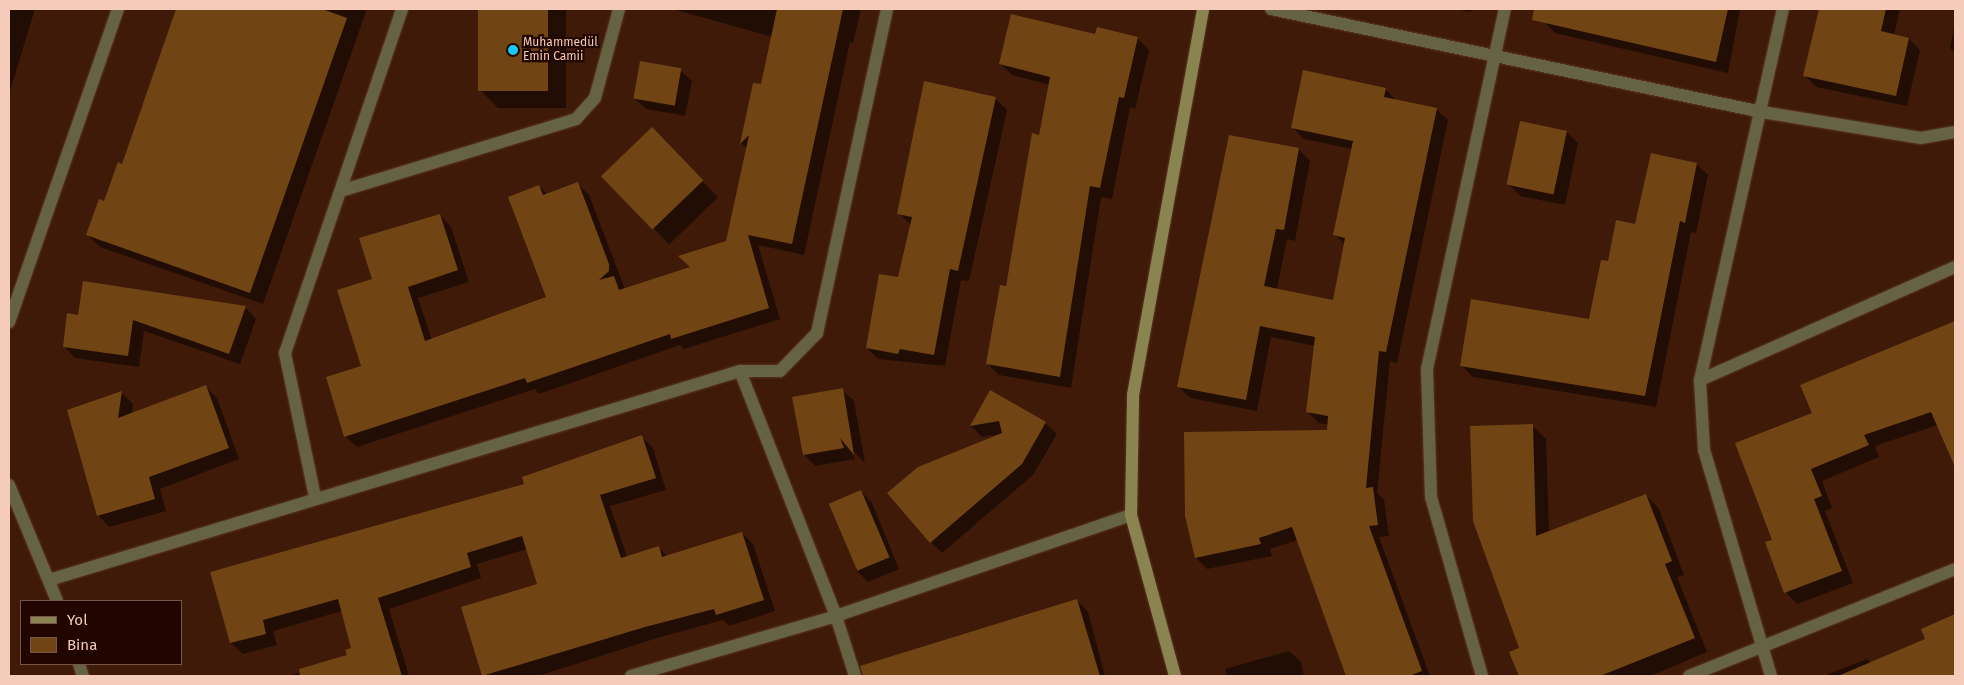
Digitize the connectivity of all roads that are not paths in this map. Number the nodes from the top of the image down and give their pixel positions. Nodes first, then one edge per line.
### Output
1 (118, 9) edge
2 (402, 9) edge
3 (619, 9) edge
4 (887, 9) edge
5 (1203, 9) edge
6 (1271, 9) edge
7 (1504, 9) edge
8 (1783, 9) edge
9 (1496, 53) junction
10 (1762, 112) junction
11 (1955, 132) edge
12 (344, 190) junction
13 (1955, 267) edge
14 (9, 322) edge
15 (740, 371) junction
16 (1700, 380) junction
17 (9, 485) edge
18 (316, 497) junction
19 (1131, 515) junction
20 (1955, 569) edge
21 (49, 580) junction
22 (56, 600) edge
23 (836, 616) junction
24 (1760, 647) junction
25 (632, 676) edge
26 (855, 676) edge
27 (1175, 676) edge
28 (1482, 676) edge
29 (1689, 676) edge
30 (1771, 676) edge

1 - 14 street
2 - 12 street
3 - 12 street
4 - 15 street
5 - 19 main road
6 - 9 street
7 - 9 street
8 - 10 street
9 - 10 street
9 - 28 street
10 - 11 street
10 - 16 street
12 - 18 street
13 - 16 street
15 - 18 street
15 - 23 street
16 - 24 street
17 - 21 street
18 - 21 street
19 - 23 street
19 - 27 main road
20 - 24 street
21 - 22 street
23 - 25 street
23 - 26 street
24 - 29 street
24 - 30 street

